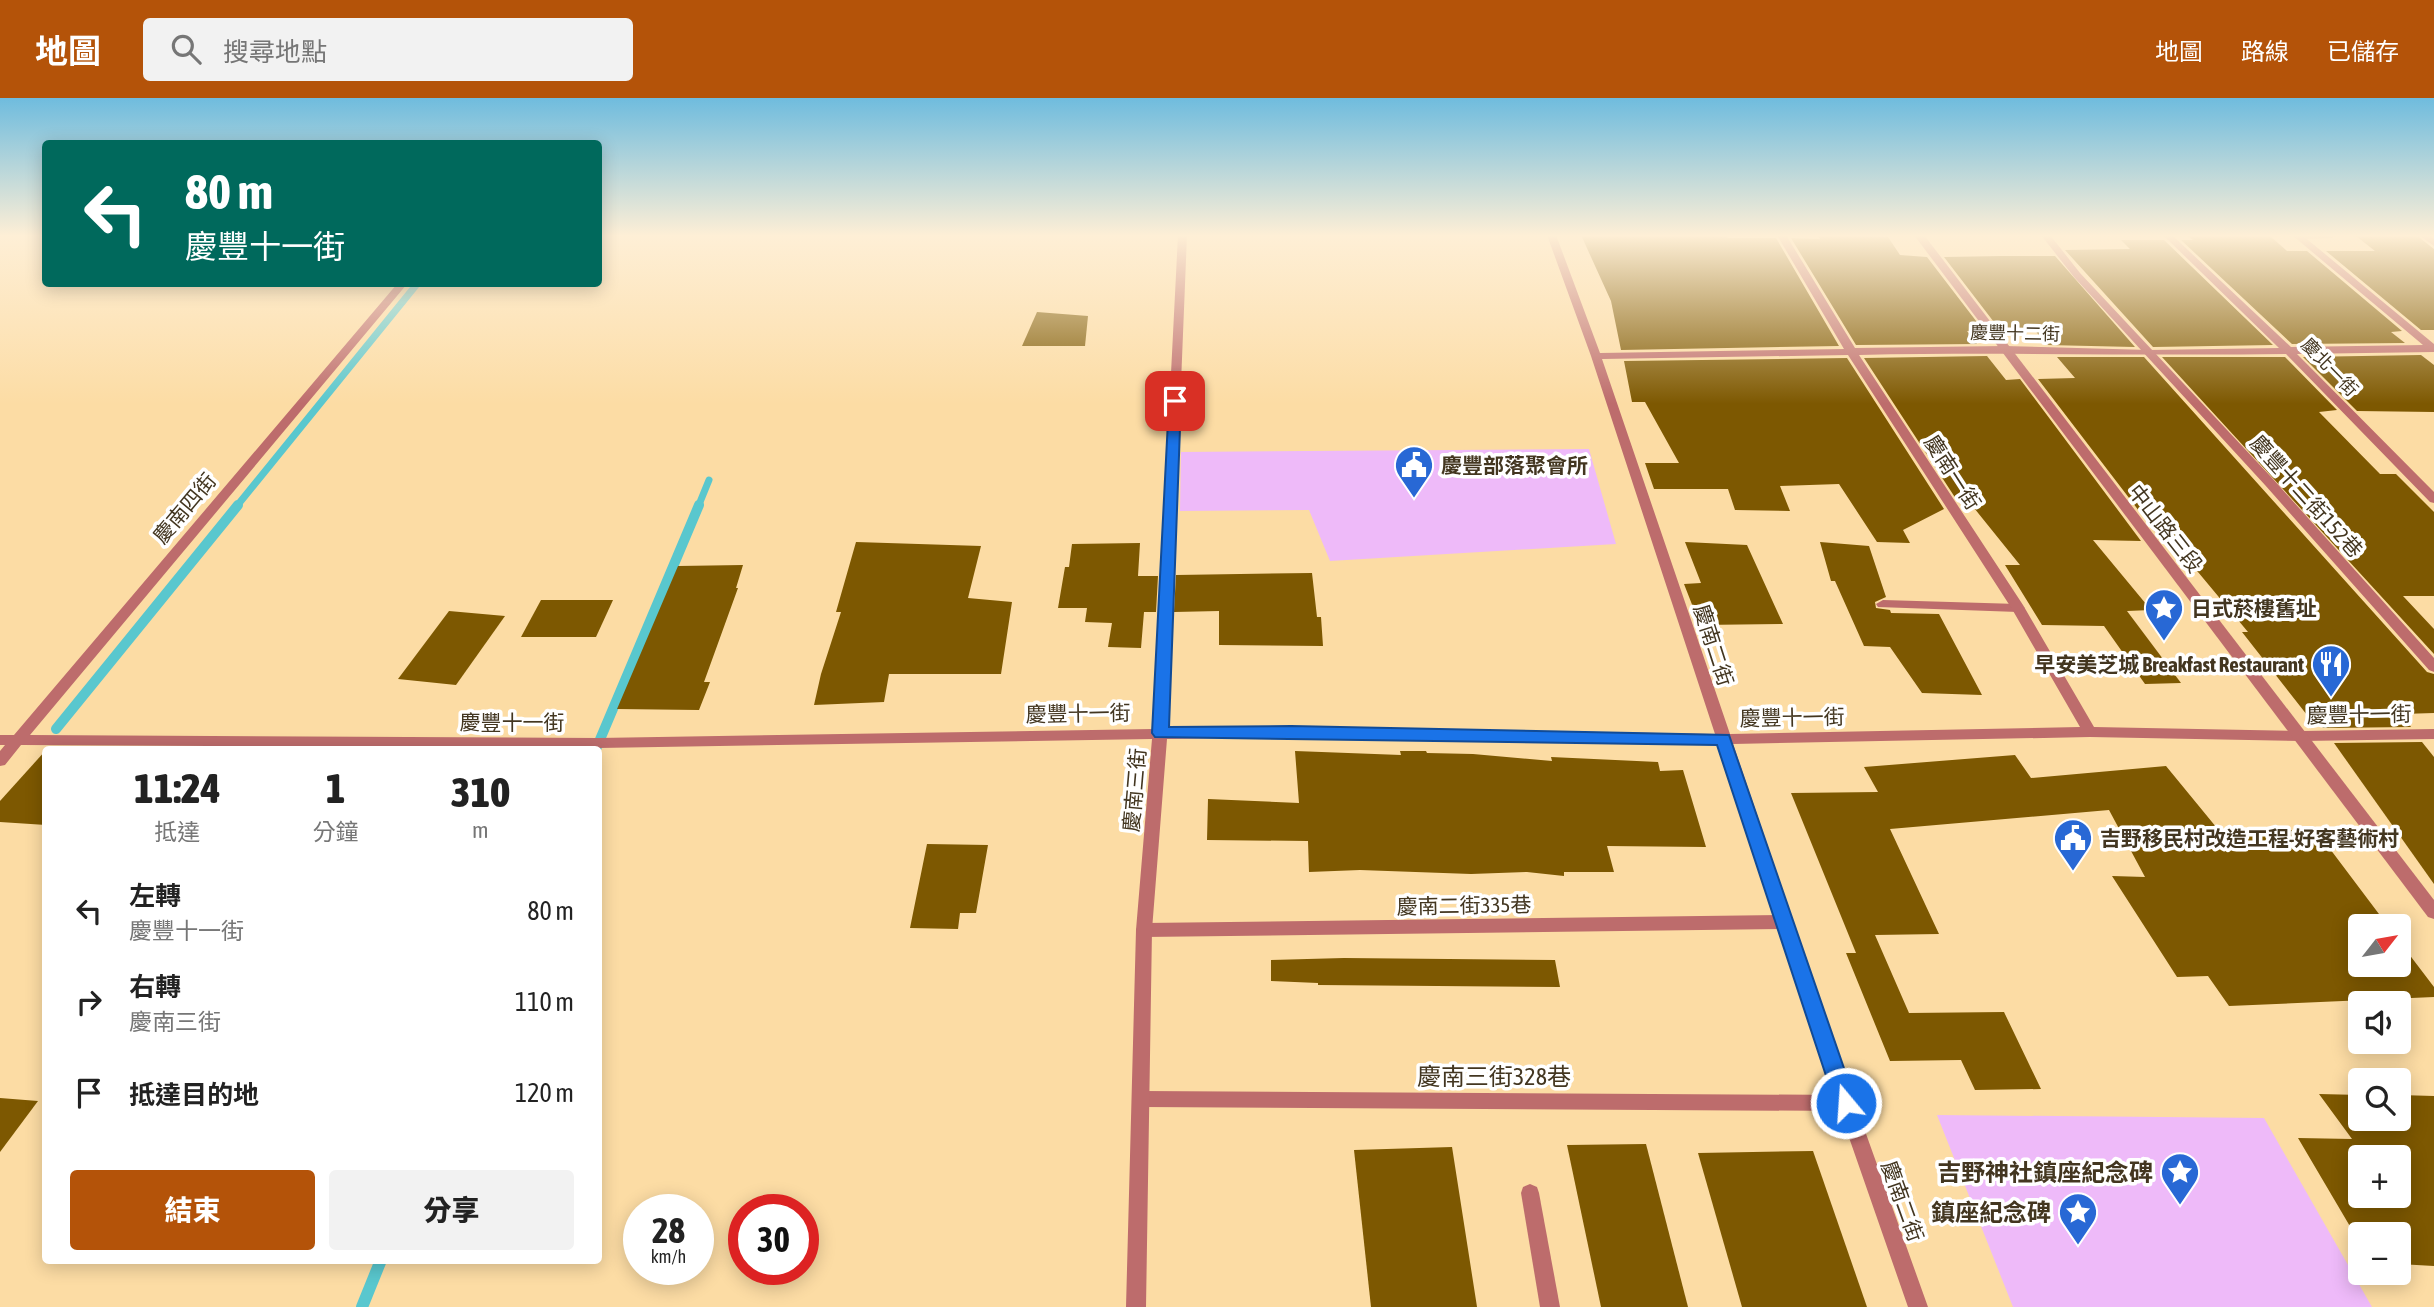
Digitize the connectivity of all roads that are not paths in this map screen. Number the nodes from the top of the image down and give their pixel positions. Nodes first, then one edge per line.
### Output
1 (396, 291) edge
2 (1180, 291) edge
3 (1572, 291) edge
4 (1815, 291) edge
5 (1961, 291) edge
6 (2095, 291) edge
7 (2226, 291) edge
8 (2365, 291) edge
9 (2434, 348) edge
10 (2004, 349) junction
11 (2287, 349) junction
12 (1851, 351) junction
13 (2150, 353) junction
14 (1596, 356) junction
15 (2434, 499) edge
16 (1882, 604) dead end
17 (2018, 608) junction
18 (2434, 667) edge
19 (2090, 732) junction
20 (1160, 733) junction
21 (2434, 734) edge
22 (2302, 736) junction
23 (1723, 739) junction
24 (0, 740) edge
25 (18, 740) junction
26 (0, 761) edge
27 (2434, 912) edge
28 (1785, 922) junction
29 (1144, 930) junction
30 (1142, 1099) junction
31 (1846, 1103) junction
32 (1530, 1193) dead end
33 (1136, 1307) edge
34 (1550, 1307) edge
35 (1918, 1307) edge

1 - 25 street, 慶南四街
2 - 20 street, 慶南三街
3 - 14 street, 慶南二街
4 - 12 street, 慶南一街
5 - 10 street, 中山路三段
6 - 13 street, 慶豐十二街152巷
7 - 11 street, 慶北一街
8 - 9 street
9 - 11 street, 慶豐十二街
10 - 12 street, 慶豐十二街
10 - 13 street, 慶豐十二街
10 - 22 street, 中山路三段
11 - 13 street, 慶豐十二街
11 - 15 street, 慶北一街
12 - 14 street, 慶豐十二街
12 - 17 street, 慶南一街
13 - 18 street, 慶豐十二街152巷
14 - 23 street, 慶南二街
16 - 17 street
17 - 19 street, 慶南一街
19 - 22 street, 慶豐十一街
19 - 23 street, 慶豐十一街
20 - 23 street, 慶豐十一街
20 - 25 street, 慶豐十一街
20 - 29 street, 慶南三街
21 - 22 street, 慶豐十一街
22 - 27 street, 中山路三段
23 - 28 street, 慶南二街
24 - 25 street, 慶豐十一街
25 - 26 street, 慶南四街
28 - 29 street, 慶南二街335巷
28 - 31 street, 慶南二街
29 - 30 street, 慶南三街
30 - 31 street, 慶南三街328巷
30 - 33 street, 慶南三街
31 - 35 street, 慶南二街
32 - 34 street

